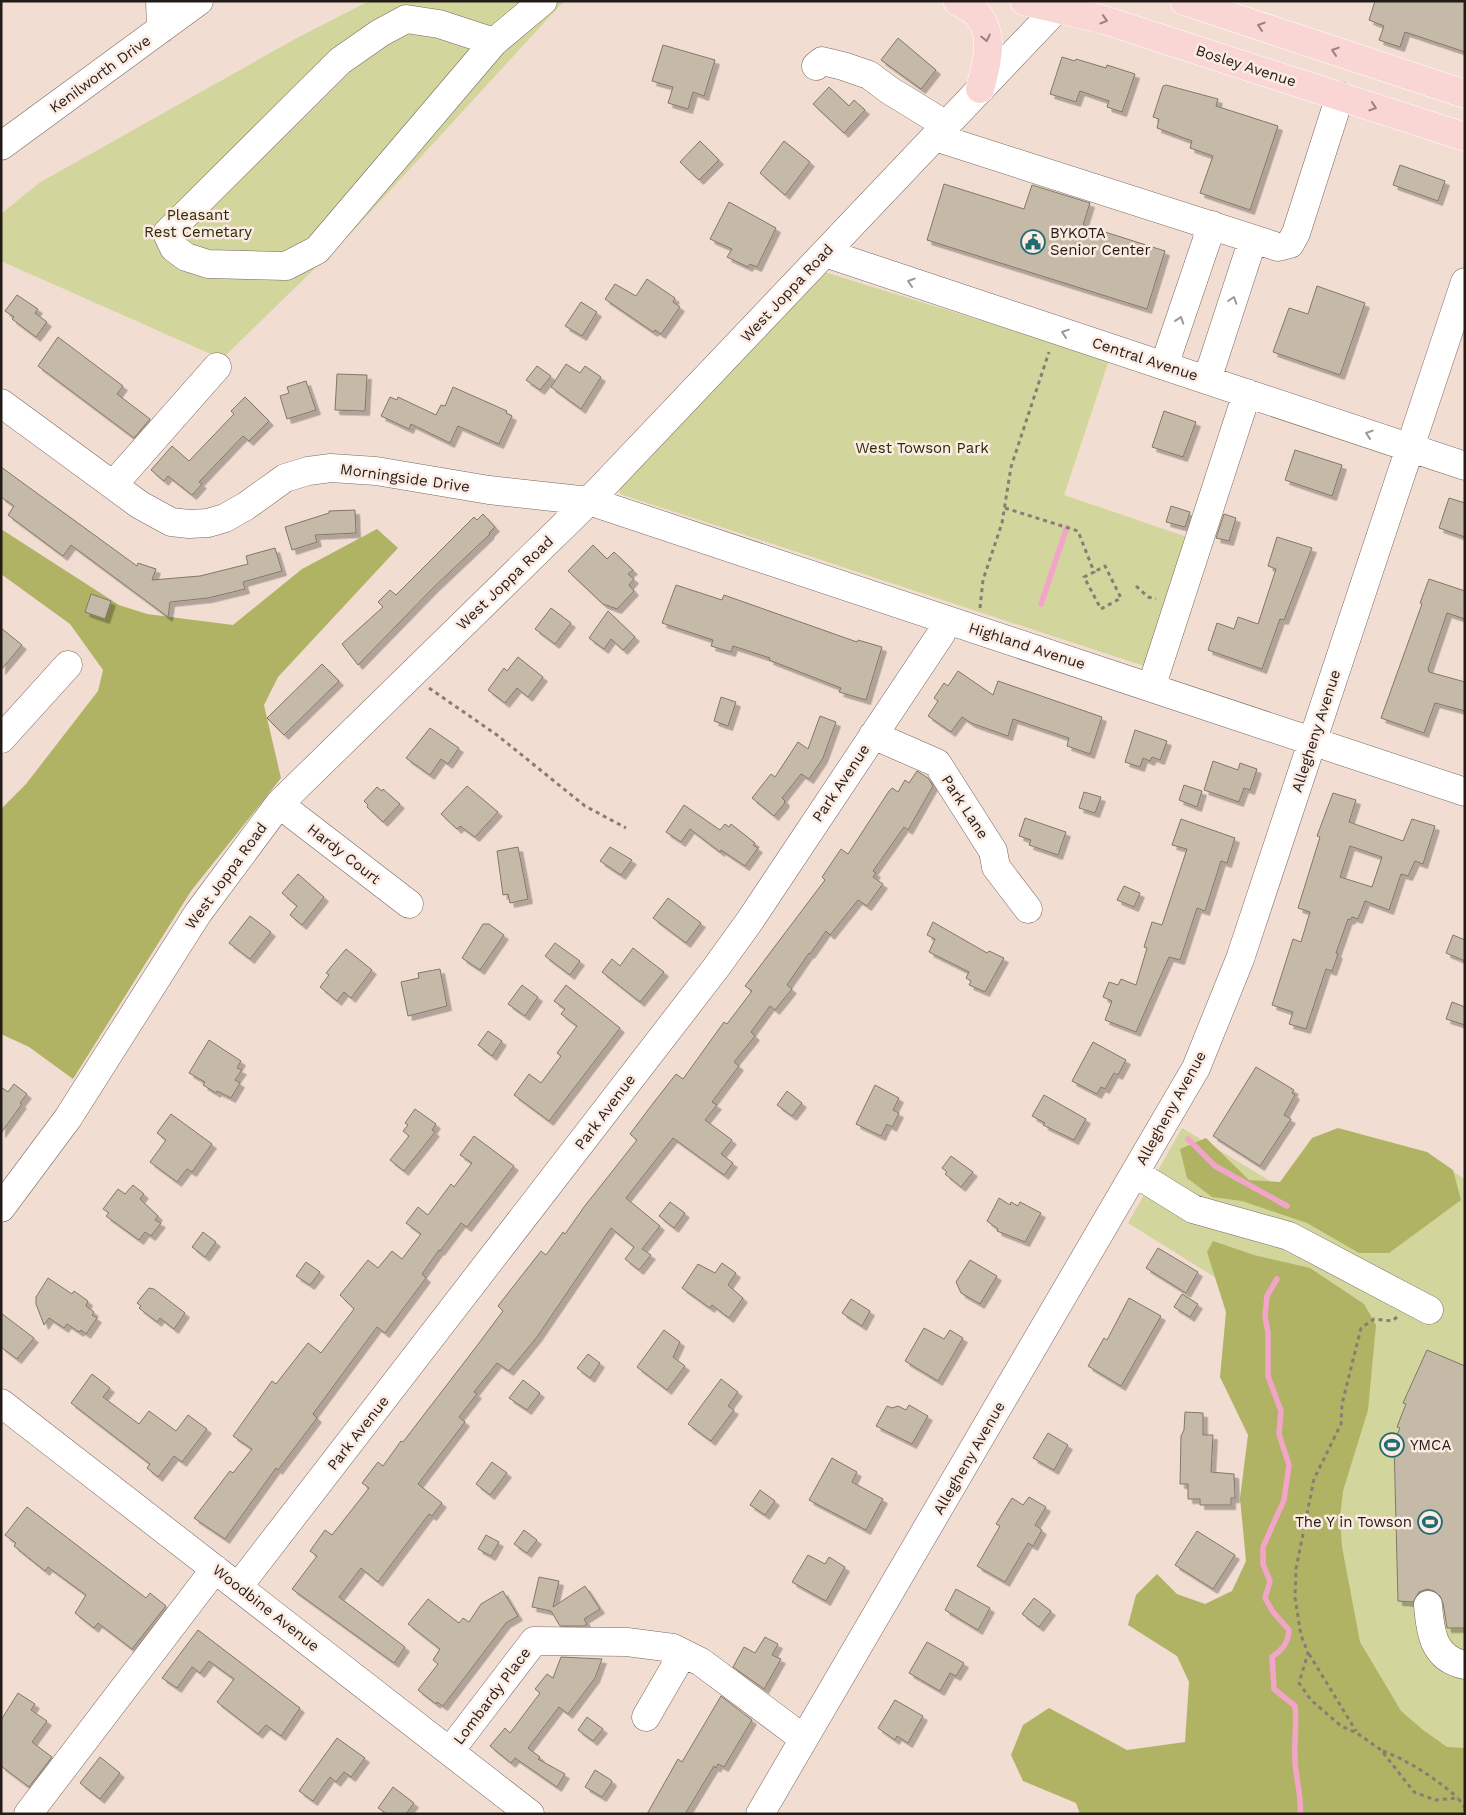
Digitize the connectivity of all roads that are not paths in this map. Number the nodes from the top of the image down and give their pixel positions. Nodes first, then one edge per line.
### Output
1 (160, 1) edge
2 (199, 1) edge
3 (543, 1) edge
4 (957, 1) edge
5 (1024, 1) edge
6 (1184, 1) edge
7 (1060, 5) edge
8 (161, 30) junction
9 (494, 42) junction
10 (816, 66) dead end
11 (980, 89) junction
12 (1465, 94) edge
13 (1340, 96) junction
14 (941, 131) junction
15 (1465, 138) edge
16 (1, 146) edge
17 (1212, 225) junction
18 (1253, 239) junction
19 (825, 253) junction
20 (1465, 282) edge
21 (217, 366) dead end
22 (1164, 366) junction
23 (1208, 380) junction
24 (1247, 393) junction
25 (1, 403) edge
26 (1410, 448) junction
27 (1465, 466) edge
28 (113, 485) junction
29 (589, 501) junction
30 (945, 619) junction
31 (68, 665) dead end
32 (1151, 688) junction
33 (873, 735) junction
34 (1, 739) edge
35 (1313, 742) junction
36 (1465, 792) edge
37 (280, 804) junction
38 (409, 904) dead end
39 (1028, 909) dead end
40 (1135, 1173) junction
41 (1, 1208) edge
42 (1429, 1310) dead end
43 (1, 1403) edge
44 (215, 1569) junction
45 (238, 1587) junction
46 (1428, 1605) dead end
47 (683, 1653) junction
48 (1465, 1665) edge
49 (646, 1717) dead end
50 (804, 1739) junction
51 (450, 1751) junction
52 (28, 1814) edge
53 (530, 1814) edge
54 (760, 1814) edge

1 - 8 street
2 - 8 street, Kenilworth Drive
3 - 9 street
4 -> 11 main road
5 - 7 main road, Bosley Avenue
12 -> 6 main road
7 - 11 street, West Joppa Road
7 -> 13 main road, Bosley Avenue
8 - 16 street, Kenilworth Drive
9 - 9 street
10 - 14 street
11 - 14 street, West Joppa Road
13 -> 15 main road, Bosley Avenue
13 - 18 street
14 - 17 street
14 - 19 street, West Joppa Road
17 - 18 street
22 -> 17 street
23 -> 18 street
22 -> 19 street, Central Avenue
19 - 29 street, West Joppa Road
20 - 26 street, Allegheny Avenue
21 - 28 street
22 - 23 street, Central Avenue
23 - 24 street, Central Avenue
26 -> 24 street, Central Avenue
24 - 32 street
25 - 28 street, Morningside Drive
26 - 27 street, Central Avenue
26 - 35 street, Allegheny Avenue
28 - 29 street, Morningside Drive
29 - 30 street, Highland Avenue
29 - 37 street, West Joppa Road
30 - 32 street, Highland Avenue
30 - 33 street, Park Avenue
31 - 34 street
32 - 35 street, Highland Avenue
33 - 39 street, Park Lane
33 - 45 street, Park Avenue
35 - 36 street, Highland Avenue
35 - 40 street, Allegheny Avenue
37 - 38 street, Hardy Court
37 - 41 street, West Joppa Road
40 - 42 street
40 - 50 street, Allegheny Avenue
43 - 44 street, Woodbine Avenue
44 - 45 street, Woodbine Avenue
44 - 52 street
45 - 51 street, Woodbine Avenue
46 - 48 street
47 - 49 street
47 - 50 street
47 - 51 street, Lombardy Place
50 - 54 street, Allegheny Avenue
51 - 53 street, Woodbine Avenue

